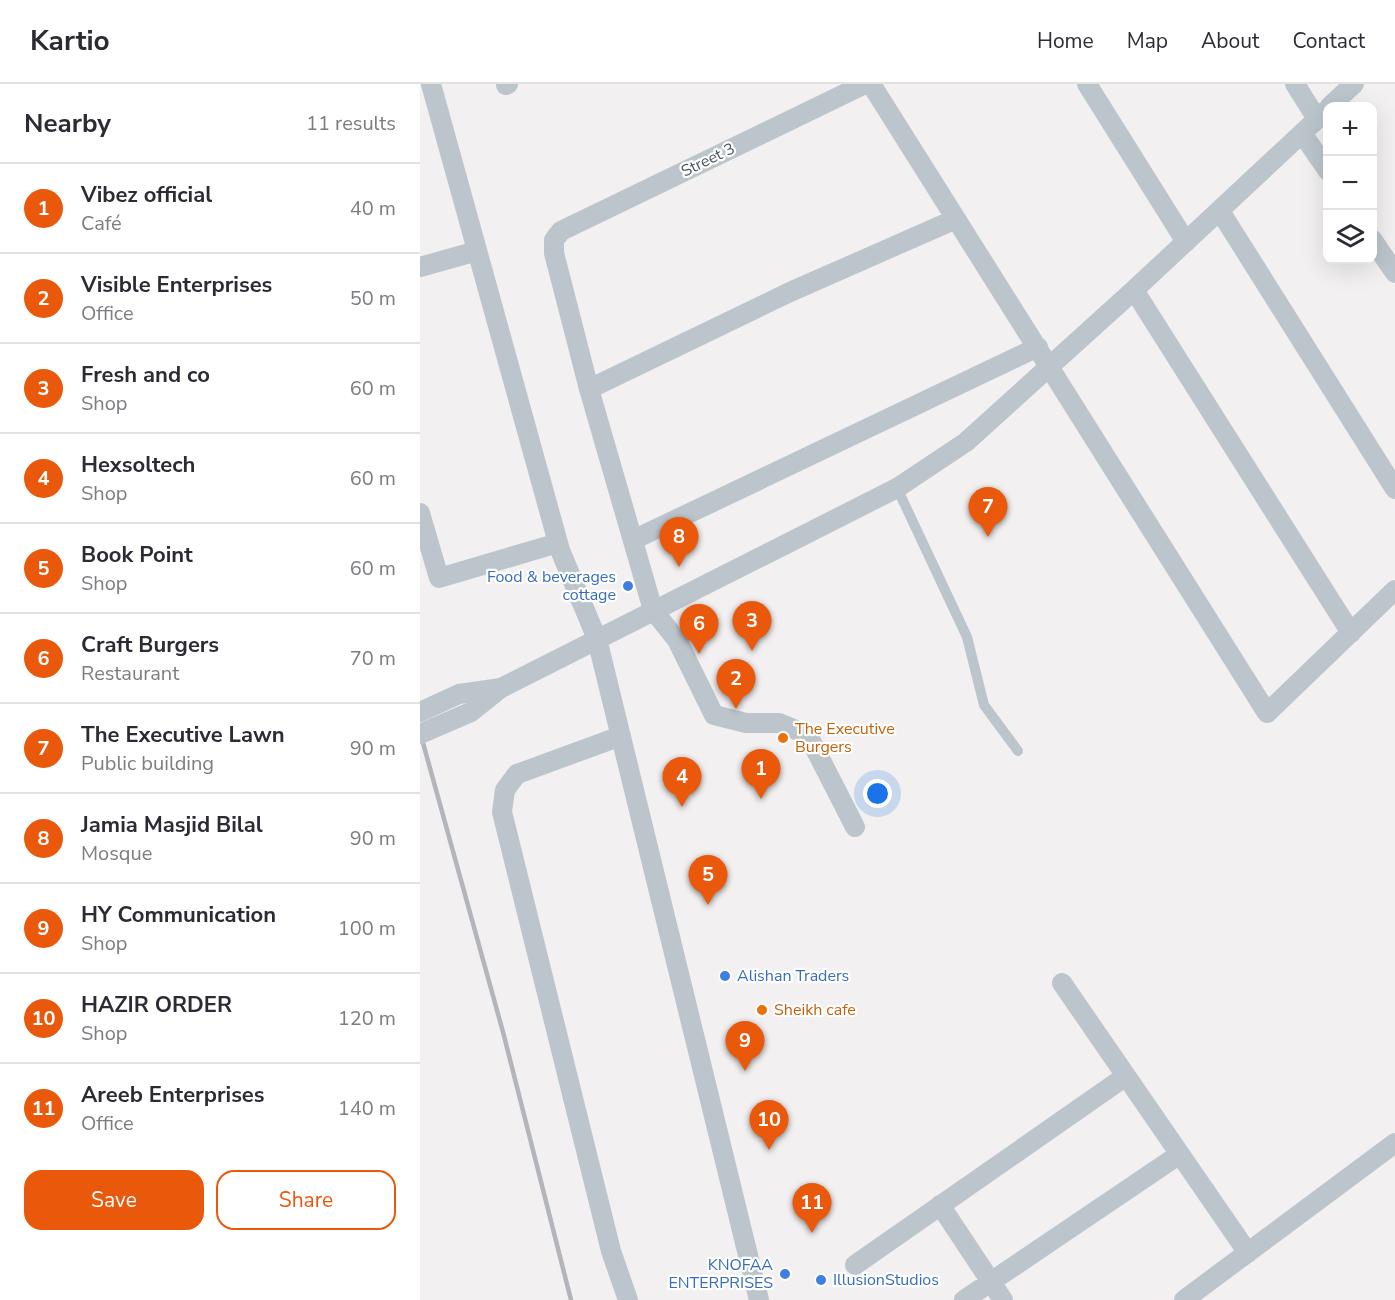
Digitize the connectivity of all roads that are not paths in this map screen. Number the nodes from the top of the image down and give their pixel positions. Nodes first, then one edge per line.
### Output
1 (431, 84) edge
2 (864, 84) edge
3 (871, 84) edge
4 (1087, 84) edge
5 (1295, 84) edge
6 (1354, 84) edge
7 (1335, 102) edge
8 (1323, 110) edge
9 (1323, 114) edge
10 (1302, 133) junction
11 (1323, 164) edge
12 (1220, 211) junction
13 (956, 219) junction
14 (1186, 242) junction
15 (1377, 246) edge
16 (477, 252) junction
17 (420, 267) edge
18 (1395, 273) edge
19 (1134, 290) junction
20 (1038, 347) junction
21 (1050, 367) junction
22 (590, 390) junction
23 (897, 488) junction
24 (1395, 489) edge
25 (420, 513) edge
26 (633, 540) junction
27 (558, 543) junction
28 (1395, 590) edge
29 (653, 610) junction
30 (1352, 633) junction
31 (597, 639) junction
32 (501, 688) junction
33 (420, 712) edge
34 (420, 734) edge
35 (621, 736) junction
36 (1018, 751) dead end
37 (855, 827) dead end
38 (1062, 983) dead end
39 (1126, 1076) junction
40 (1395, 1143) edge
41 (1180, 1154) junction
42 (940, 1205) junction
43 (1248, 1253) junction
44 (855, 1264) dead end
45 (990, 1282) junction
46 (628, 1300) edge
47 (759, 1300) edge
48 (964, 1300) edge
49 (1003, 1300) edge
50 (1184, 1300) edge

1 - 16 street
2 - 22 street, Street 3
3 - 13 street
4 - 14 street
5 - 8 street
6 - 7 street
9 - 10 street
10 - 11 street
10 - 12 street
12 - 14 street
12 - 24 street
13 - 20 street
13 - 22 street
14 - 19 street
15 - 18 street
16 - 17 street
16 - 27 street
19 - 21 street
19 - 30 street
20 - 21 street
20 - 26 street
21 - 23 street
21 - 30 street
22 - 26 street
23 - 29 street
23 - 36 lane
25 - 27 street
26 - 29 street
27 - 31 street
28 - 30 street
29 - 31 street
29 - 37 street
31 - 32 street
31 - 35 street
32 - 33 street
32 - 34 street, bridge
35 - 46 street
35 - 47 street
38 - 39 street
39 - 41 street
39 - 42 street
40 - 43 street
41 - 43 street
41 - 45 street
42 - 44 street
42 - 45 street
43 - 50 street
45 - 48 street
45 - 49 street

